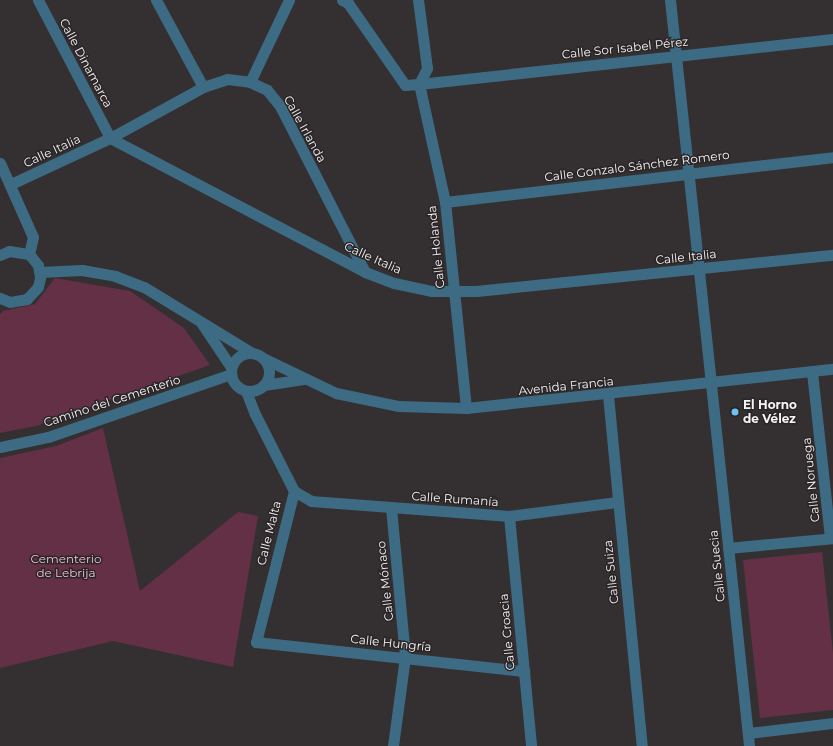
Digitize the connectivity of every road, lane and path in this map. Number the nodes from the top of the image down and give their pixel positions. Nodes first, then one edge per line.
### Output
1 (38, 0) edge
2 (156, 0) edge
3 (289, 0) edge
4 (342, 0) edge
5 (418, 0) edge
6 (670, 0) edge
7 (833, 39) edge
8 (676, 56) junction
9 (250, 82) junction
10 (419, 84) junction
11 (203, 87) junction
12 (110, 138) junction
13 (833, 157) edge
14 (0, 163) edge
15 (688, 172) junction
16 (11, 184) junction
17 (445, 202) junction
18 (29, 254) junction
19 (833, 254) edge
20 (0, 255) edge
21 (699, 268) junction
22 (40, 272) junction
23 (365, 272) junction
24 (453, 291) junction
25 (0, 298) edge
26 (202, 323) junction
27 (252, 353) junction
28 (264, 359) junction
29 (833, 370) edge
30 (231, 371) junction
31 (812, 372) junction
32 (304, 379) junction
33 (711, 384) junction
34 (264, 385) junction
35 (246, 391) junction
36 (608, 395) junction
37 (466, 408) junction
38 (0, 447) edge
39 (294, 491) junction
40 (617, 502) junction
41 (391, 508) junction
42 (509, 516) junction
43 (831, 538) edge
44 (728, 548) junction
45 (256, 642) joint
46 (405, 657) junction
47 (524, 671) junction
48 (833, 723) edge
49 (748, 732) junction
50 (392, 746) edge
51 (530, 746) edge
52 (642, 746) edge
53 (749, 746) edge

1 - 12 street, Calle Dinamarca
2 - 11 street
3 - 9 street
4 - 10 street, Calle Sor Isabel Pérez
5 - 10 street
6 - 8 street, Calle Suecia
7 - 8 street, Calle Sor Isabel Pérez
8 - 10 street, Calle Sor Isabel Pérez
8 - 15 street, Calle Suecia
9 - 11 street, Calle Irlanda
9 - 23 street, Calle Irlanda
10 - 17 street, Calle Holanda
11 - 12 street, Calle Irlanda
12 - 16 street, Calle Italia
12 - 23 street, Calle Italia
13 - 15 street, Calle Gonzalo Sánchez Romero
14 - 16 street
15 - 17 street, Calle Gonzalo Sánchez Romero
15 - 21 street, Calle Suecia
16 - 18 street
17 - 24 street, Calle Holanda
18 - 20 street
18 - 22 street
19 - 21 street, Calle Italia
21 - 24 street, Calle Italia
21 - 33 street, Calle Suecia
22 - 25 street
22 - 26 street
23 - 24 street, Calle Italia
24 - 37 street, Calle Holanda
26 - 27 street
26 - 30 street
27 - 28 street
27 - 30 street
28 - 32 street, Avenida Francia
28 - 34 street
29 - 31 street, Avenida Francia
30 - 35 street
30 - 38 street, Camino del Cementerio
31 - 33 street, Avenida Francia
31 - 43 street, Calle Noruega
32 - 34 street
32 - 37 street, Avenida Francia
33 - 36 street, Avenida Francia
33 - 44 street, Calle Suecia
34 - 35 street
35 - 39 street, Calle Malta
36 - 37 street, Avenida Francia
36 - 40 street, Calle Suiza
39 - 41 street, Calle Rumanía
39 - 45 street, Calle Malta
40 - 42 street, Calle Rumanía
40 - 52 street, Calle Suiza
41 - 42 street, Calle Rumanía
41 - 46 street, Calle Mónaco
42 - 47 street, Calle Croacia
43 - 44 street
44 - 49 street, Calle Suecia
45 - 46 street, Calle Hungría
46 - 47 street, Calle Hungría
46 - 50 street, Calle Mónaco
47 - 51 street, Calle Croacia
48 - 49 street
49 - 53 street, Calle Suecia

